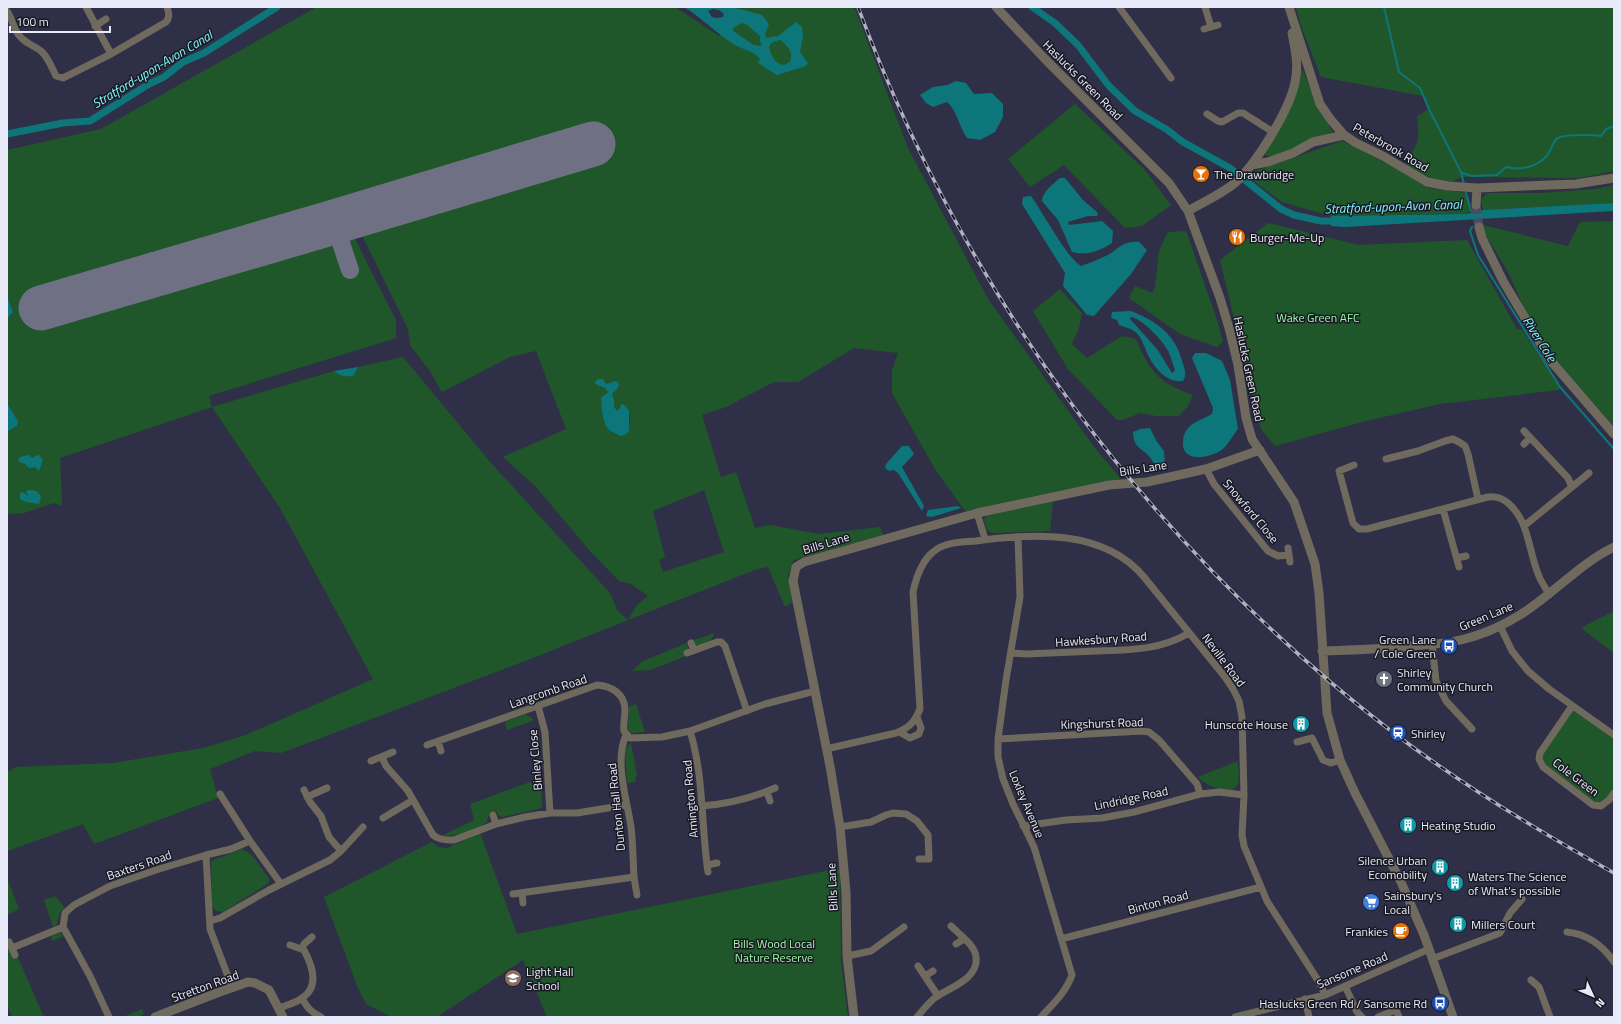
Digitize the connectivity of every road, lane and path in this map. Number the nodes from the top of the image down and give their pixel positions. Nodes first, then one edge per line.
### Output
1 (86, 7) edge
2 (167, 7) edge
3 (1119, 7) edge
4 (1205, 7) edge
5 (996, 8) edge
6 (1289, 10) edge
7 (7, 11) edge
8 (106, 19) dead end
9 (95, 26) junction
10 (1211, 27) dead end
11 (111, 54) junction
12 (1171, 78) dead end
13 (1207, 114) dead end
14 (1273, 132) junction
15 (1344, 135) junction
16 (1251, 165) junction
17 (1614, 178) edge
18 (1477, 188) junction
19 (1476, 205) tunnel mouth
20 (1188, 211) junction
21 (1479, 227) tunnel mouth
22 (1524, 431) dead end
23 (1614, 434) edge
24 (1530, 438) junction
25 (1524, 444) dead end
26 (1260, 450) junction
27 (1386, 459) dead end
28 (1354, 465) dead end
29 (1206, 469) junction
30 (1589, 474) dead end
31 (1572, 487) junction
32 (1478, 499) junction
33 (1443, 509) junction
34 (978, 513) junction
35 (1524, 526) junction
36 (1018, 537) junction
37 (985, 539) junction
38 (1614, 547) edge
39 (1289, 555) dead end
40 (1466, 556) dead end
41 (1457, 558) junction
42 (1459, 567) dead end
43 (1549, 594) junction
44 (1500, 626) junction
45 (1189, 633) junction
46 (691, 642) dead end
47 (1432, 644) junction
48 (1322, 651) junction
49 (1011, 653) junction
50 (815, 691) junction
51 (538, 706) junction
52 (1572, 706) junction
53 (747, 711) junction
54 (917, 717) junction
55 (1472, 728) dead end
56 (690, 731) junction
57 (899, 732) junction
58 (626, 735) junction
59 (1614, 735) edge
60 (998, 739) junction
61 (438, 741) junction
62 (1297, 742) dead end
63 (427, 745) dead end
64 (826, 749) junction
65 (441, 751) dead end
66 (393, 752) dead end
67 (382, 757) junction
68 (1340, 760) junction
69 (371, 761) dead end
70 (326, 788) dead end
71 (775, 788) dead end
72 (767, 792) junction
73 (220, 794) dead end
74 (1200, 794) junction
75 (1614, 794) edge
76 (1244, 795) junction
77 (413, 800) junction
78 (770, 801) dead end
79 (626, 805) junction
80 (701, 806) junction
81 (550, 813) junction
82 (493, 815) dead end
83 (383, 818) dead end
84 (496, 824) junction
85 (1023, 826) junction
86 (364, 827) dead end
87 (840, 827) junction
88 (250, 841) junction
89 (341, 851) junction
90 (206, 855) junction
91 (919, 859) dead end
92 (717, 863) dead end
93 (634, 877) junction
94 (281, 884) junction
95 (1261, 887) junction
96 (522, 893) junction
97 (513, 894) dead end
98 (637, 895) dead end
99 (1522, 899) dead end
100 (523, 903) dead end
101 (210, 921) junction
102 (63, 926) junction
103 (951, 926) dead end
104 (904, 927) dead end
105 (1567, 932) dead end
106 (312, 937) dead end
107 (964, 938) junction
108 (1061, 939) junction
109 (956, 944) dead end
110 (290, 945) dead end
111 (12, 948) dead end
112 (302, 949) junction
113 (1429, 949) junction
114 (847, 956) junction
115 (1432, 959) junction
116 (1614, 962) edge
117 (918, 966) dead end
118 (933, 971) dead end
119 (925, 976) junction
120 (1531, 980) dead end
121 (1345, 986) junction
122 (232, 987) junction
123 (1325, 994) junction
124 (938, 996) junction
125 (302, 998) junction
126 (1305, 1000) junction
127 (281, 1013) edge
128 (109, 1017) edge
129 (156, 1017) edge
130 (321, 1017) edge
131 (854, 1017) edge
132 (917, 1017) edge
133 (1041, 1017) edge
134 (1235, 1017) edge
135 (1309, 1017) edge
136 (1362, 1017) edge
137 (1378, 1017) edge
138 (1400, 1017) edge
139 (1453, 1017) edge
140 (1550, 1017) edge

1 - 9 street
2 - 11 street
3 - 12 street
4 - 10 street
5 - 20 street, Haslucks Green Road
6 - 14 street
6 - 15 street, Peterbrook Road
7 - 11 street
8 - 9 street
9 - 11 street
13 - 14 street
14 - 16 street
15 - 16 street
15 - 18 street, Peterbrook Road
16 - 20 street
17 - 18 street, Peterbrook Road
18 - 19 street
20 - 26 street, Haslucks Green Road
21 - 23 street
22 - 24 street
24 - 25 street
24 - 31 street
26 - 29 street, Bills Lane
26 - 48 street, Haslucks Green Road
27 - 32 street
28 - 33 street
29 - 34 street, Bills Lane
29 - 39 street, Snowford Close
30 - 31 street
31 - 35 street
32 - 33 street
32 - 35 street
33 - 41 street
34 - 37 street
34 - 50 street, Bills Lane
35 - 43 street
36 - 37 street, Neville Road
36 - 45 street, Neville Road
36 - 49 street, Loxley Avenue
37 - 54 street, Neville Road
38 - 43 street, Green Lane
40 - 41 street
41 - 42 street
43 - 44 street, Green Lane
44 - 47 street, Green Lane
44 - 52 street
45 - 49 street, Hawkesbury Road
45 - 76 street, Neville Road
46 - 53 street
47 - 48 street, Green Lane
47 - 55 street
48 - 68 street, Haslucks Green Road
49 - 60 street, Loxley Avenue
50 - 53 street
50 - 64 street, Bills Lane
51 - 58 street, Langcomb Road
51 - 61 street, Langcomb Road
51 - 81 street, Binley Close
52 - 59 street
52 - 75 street, Cole Green
53 - 56 street
54 - 57 street, Neville Road
54 - 57 street, Neville Road
56 - 58 street
56 - 80 street, Amington Road
57 - 64 street, Neville Road
58 - 79 street, Dunton Hall Road
60 - 74 street, Kingshurst Road
60 - 85 street, Loxley Avenue
61 - 63 street, Langcomb Road
61 - 65 street
62 - 68 street
64 - 87 street, Bills Lane
66 - 67 street
67 - 69 street
67 - 77 street
68 - 113 street, Haslucks Green Road
70 - 89 street
71 - 72 street
72 - 78 street
72 - 80 street
73 - 88 street
74 - 76 street, Lindridge Road
74 - 85 street, Lindridge Road
76 - 95 street, Neville Road
77 - 83 street
77 - 84 street
79 - 81 street
79 - 93 street, Dunton Hall Road
80 - 92 street, Amington Road
81 - 84 street
82 - 84 street
85 - 108 street, Loxley Avenue
86 - 89 street
87 - 91 street
87 - 114 street, Bills Lane
88 - 90 street, Baxters Road
88 - 94 street
89 - 94 street
90 - 101 street
90 - 102 street, Baxters Road
93 - 96 street
93 - 98 street, Dunton Hall Road
94 - 101 street
95 - 108 street, Binton Road
95 - 123 street, Neville Road
96 - 97 street
96 - 100 street
99 - 115 street
101 - 122 street
102 - 111 street
102 - 128 street
103 - 107 street
104 - 114 street
105 - 116 street
106 - 112 street
107 - 109 street
107 - 124 street
108 - 133 street, Loxley Avenue
110 - 112 street
112 - 125 street
113 - 115 street, Haslucks Green Road
113 - 121 street, Sansome Road
114 - 131 street, Bills Lane
115 - 139 street, Haslucks Green Road
117 - 119 street
118 - 119 street
119 - 124 street
120 - 140 street
121 - 123 street, Sansome Road
121 - 136 street
122 - 127 street, Stretton Road
122 - 129 street, Stretton Road
123 - 126 street, Sansome Road
124 - 132 street
125 - 127 street
125 - 130 street
126 - 134 street, Sansome Road
126 - 135 street
137 - 138 street

